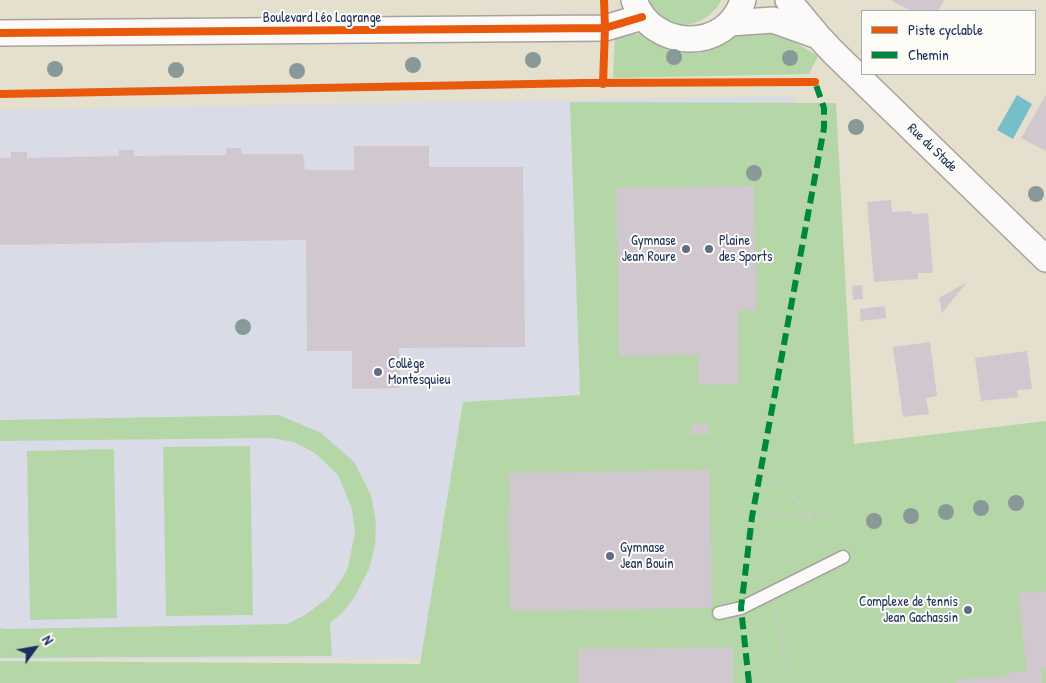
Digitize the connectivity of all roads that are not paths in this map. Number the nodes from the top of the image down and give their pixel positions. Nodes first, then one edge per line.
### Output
1 (743, 0) edge
2 (788, 0) edge
3 (638, 8) edge
4 (730, 23) junction
5 (0, 32) edge
6 (818, 36) junction
7 (1046, 260) edge
8 (843, 557) dead end
9 (719, 613) dead end

1 - 4 street
2 - 6 street, Rue du Stade
3 - 4 street
3 - 5 street, Boulevard Léo Lagrange
4 - 6 street, Rue du Stade
6 - 7 street, Rue du Stade
8 - 9 lane

